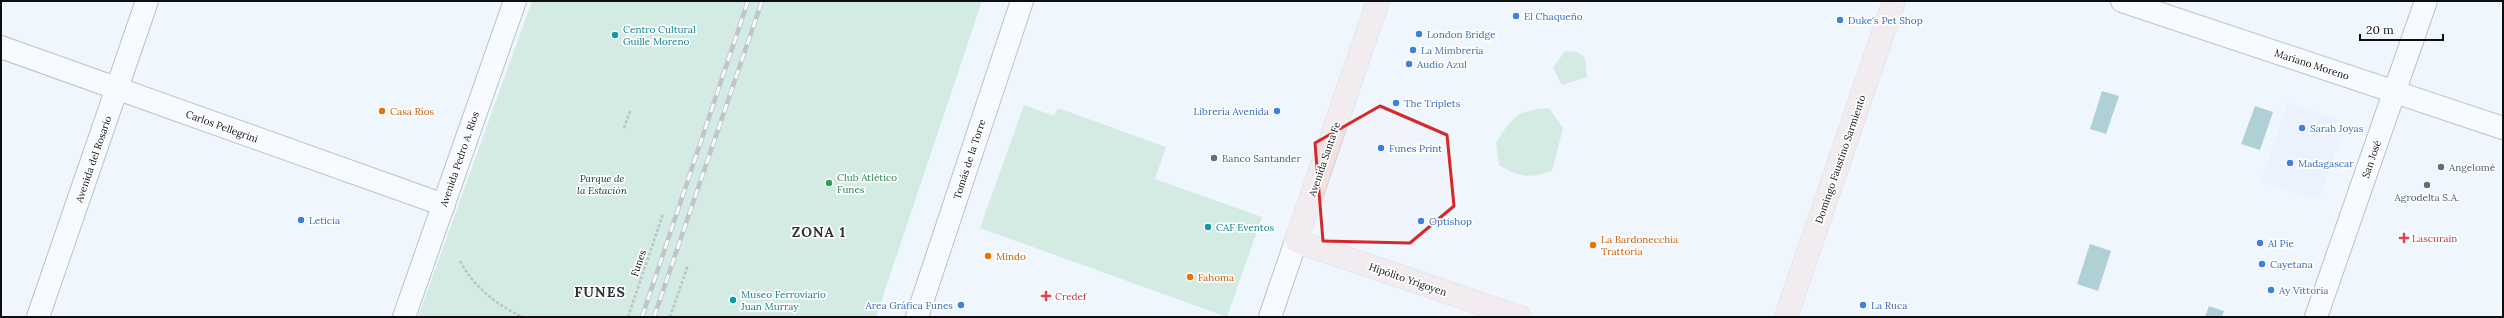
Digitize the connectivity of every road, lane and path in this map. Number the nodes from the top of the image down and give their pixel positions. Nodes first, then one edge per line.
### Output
1 (147, 1) edge
2 (515, 1) edge
3 (1022, 1) edge
4 (1378, 1) edge
5 (1894, 1) edge
6 (2122, 1) edge
7 (2426, 1) edge
8 (1, 47) edge
9 (117, 88) junction
10 (2394, 92) junction
11 (630, 111) dead end
12 (624, 128) dead end
13 (2503, 128) edge
14 (1273, 157) dead end
15 (1282, 160) dead end
16 (444, 205) junction
17 (663, 214) dead end
18 (1296, 241) junction
19 (460, 261) dead end
20 (688, 265) dead end
21 (38, 317) edge
22 (404, 317) edge
23 (523, 317) edge
24 (628, 317) edge
25 (670, 317) edge
26 (917, 317) edge
27 (1270, 317) edge
28 (1520, 317) edge
29 (1786, 317) edge
30 (2316, 317) edge

1 - 9 street, Avenida del Rosario
2 - 16 street, Avenida Pedro A. Ríos
3 - 26 street, Tomás de la Torre
4 - 18 main road, Avenida Santa Fe
5 - 29 main road, Domingo Faustino Sarmiento
6 - 10 street, Mariano Moreno
7 - 10 street, San José
8 - 9 street, Carlos Pellegrini
9 - 16 street, Carlos Pellegrini
9 - 21 street, Avenida del Rosario
10 - 13 street, Mariano Moreno
10 - 30 street, San José
11 - 12 path
14 - 15 path
16 - 22 street, Avenida Pedro A. Ríos
17 - 24 path, Funes
18 - 27 street, Avenida Santa Fe
18 - 28 main road, Hipólito Yrigoyen
19 - 23 path
20 - 25 path

